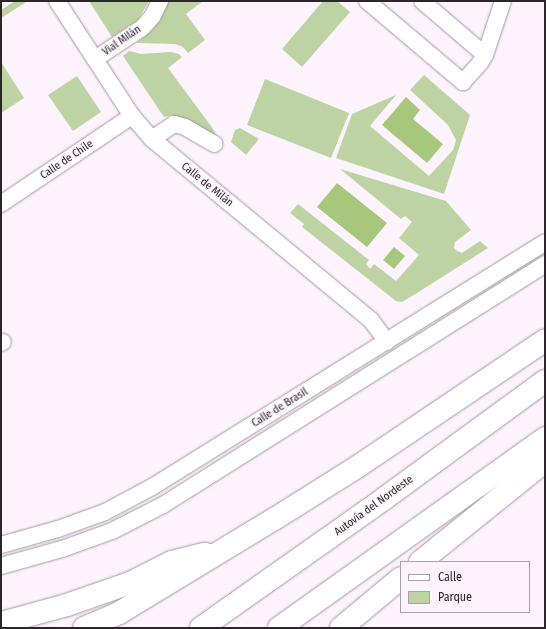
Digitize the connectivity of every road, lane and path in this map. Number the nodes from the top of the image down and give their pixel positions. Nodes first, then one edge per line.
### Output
1 (57, 1) edge
2 (160, 1) edge
3 (368, 1) edge
4 (422, 1) edge
5 (503, 1) edge
6 (485, 55) junction
7 (95, 59) junction
8 (132, 116) junction
9 (152, 139) junction
10 (215, 144) dead end
11 (1, 204) edge
12 (545, 242) edge
13 (545, 264) edge
14 (545, 340) edge
15 (387, 342) junction
16 (545, 381) edge
17 (545, 438) edge
18 (545, 461) edge
19 (1, 545) edge
20 (227, 548) junction
21 (421, 561) edge
22 (1, 566) edge
23 (400, 579) edge
24 (1, 623) edge
25 (84, 628) edge
26 (201, 628) edge
27 (279, 628) edge
28 (341, 628) edge

1 - 7 street, Calle de Milán
2 - 7 street, Vial Milán
3 - 6 street
4 - 6 street
5 - 6 street
7 - 8 street, Calle de Milán
8 - 9 street, Calle de Milán
8 - 11 street, Calle de Chile
9 - 10 street
9 - 15 street, Calle de Milán
12 - 15 street, Calle de Brasil
13 - 22 street, Calle de Brasil
14 - 20 highway
15 - 19 street, Calle de Brasil
16 - 26 highway, Autovía del Nordeste
17 - 27 highway
18 - 21 highway
20 - 24 highway
20 - 25 highway
23 - 28 highway

